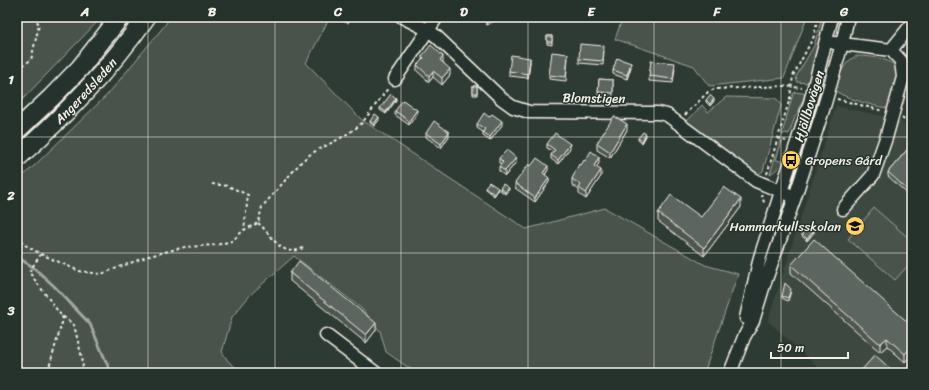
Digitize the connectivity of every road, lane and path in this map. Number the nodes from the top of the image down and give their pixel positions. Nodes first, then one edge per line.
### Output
1 (35, 17) edge
2 (120, 17) edge
3 (146, 17) edge
4 (402, 17) edge
5 (437, 17) edge
6 (818, 17) edge
7 (832, 17) edge
8 (848, 17) edge
9 (912, 24) edge
10 (428, 30) junction
11 (826, 41) junction
12 (842, 44) junction
13 (891, 50) junction
14 (17, 69) edge
15 (395, 79) joint
16 (791, 86) junction
17 (804, 89) dead end
18 (836, 99) dead end
19 (893, 114) junction
20 (677, 123) junction
21 (912, 127) edge
22 (17, 130) edge
23 (786, 141) dead end
24 (17, 158) edge
25 (212, 184) dead end
26 (780, 192) junction
27 (795, 197) junction
28 (844, 209) dead end
29 (258, 223) junction
30 (244, 230) junction
31 (17, 236) edge
32 (303, 248) dead end
33 (41, 254) junction
34 (60, 314) junction
35 (326, 335) dead end
36 (744, 337) junction
37 (48, 371) dead end
38 (82, 373) edge
39 (376, 373) edge
40 (730, 373) edge

1 - 14 path
2 - 22 highway, Angeredsleden
3 - 24 highway, Angeredsleden
4 - 10 street, Blomstigen
5 - 10 street
6 - 16 path
7 - 11 street, Hjällbovägen
8 - 12 street, Hjällbovägen
9 - 13 street
10 - 15 street
10 - 20 street, Blomstigen
11 - 12 street
11 - 26 street, Hjällbovägen
12 - 13 street
12 - 27 street, Hjällbovägen
13 - 19 street
15 - 29 path
16 - 17 path
16 - 20 path
16 - 23 path
18 - 19 path
19 - 21 path
19 - 28 street
20 - 26 street, Blomstigen
25 - 30 path
26 - 27 street, Blomstigen
26 - 36 street, Hjällbovägen
27 - 36 street, Hjällbovägen
29 - 30 path
29 - 32 path
30 - 33 path
31 - 33 path
33 - 34 path
34 - 37 path
34 - 38 path
35 - 39 street
36 - 40 street, Hjällbovägen

